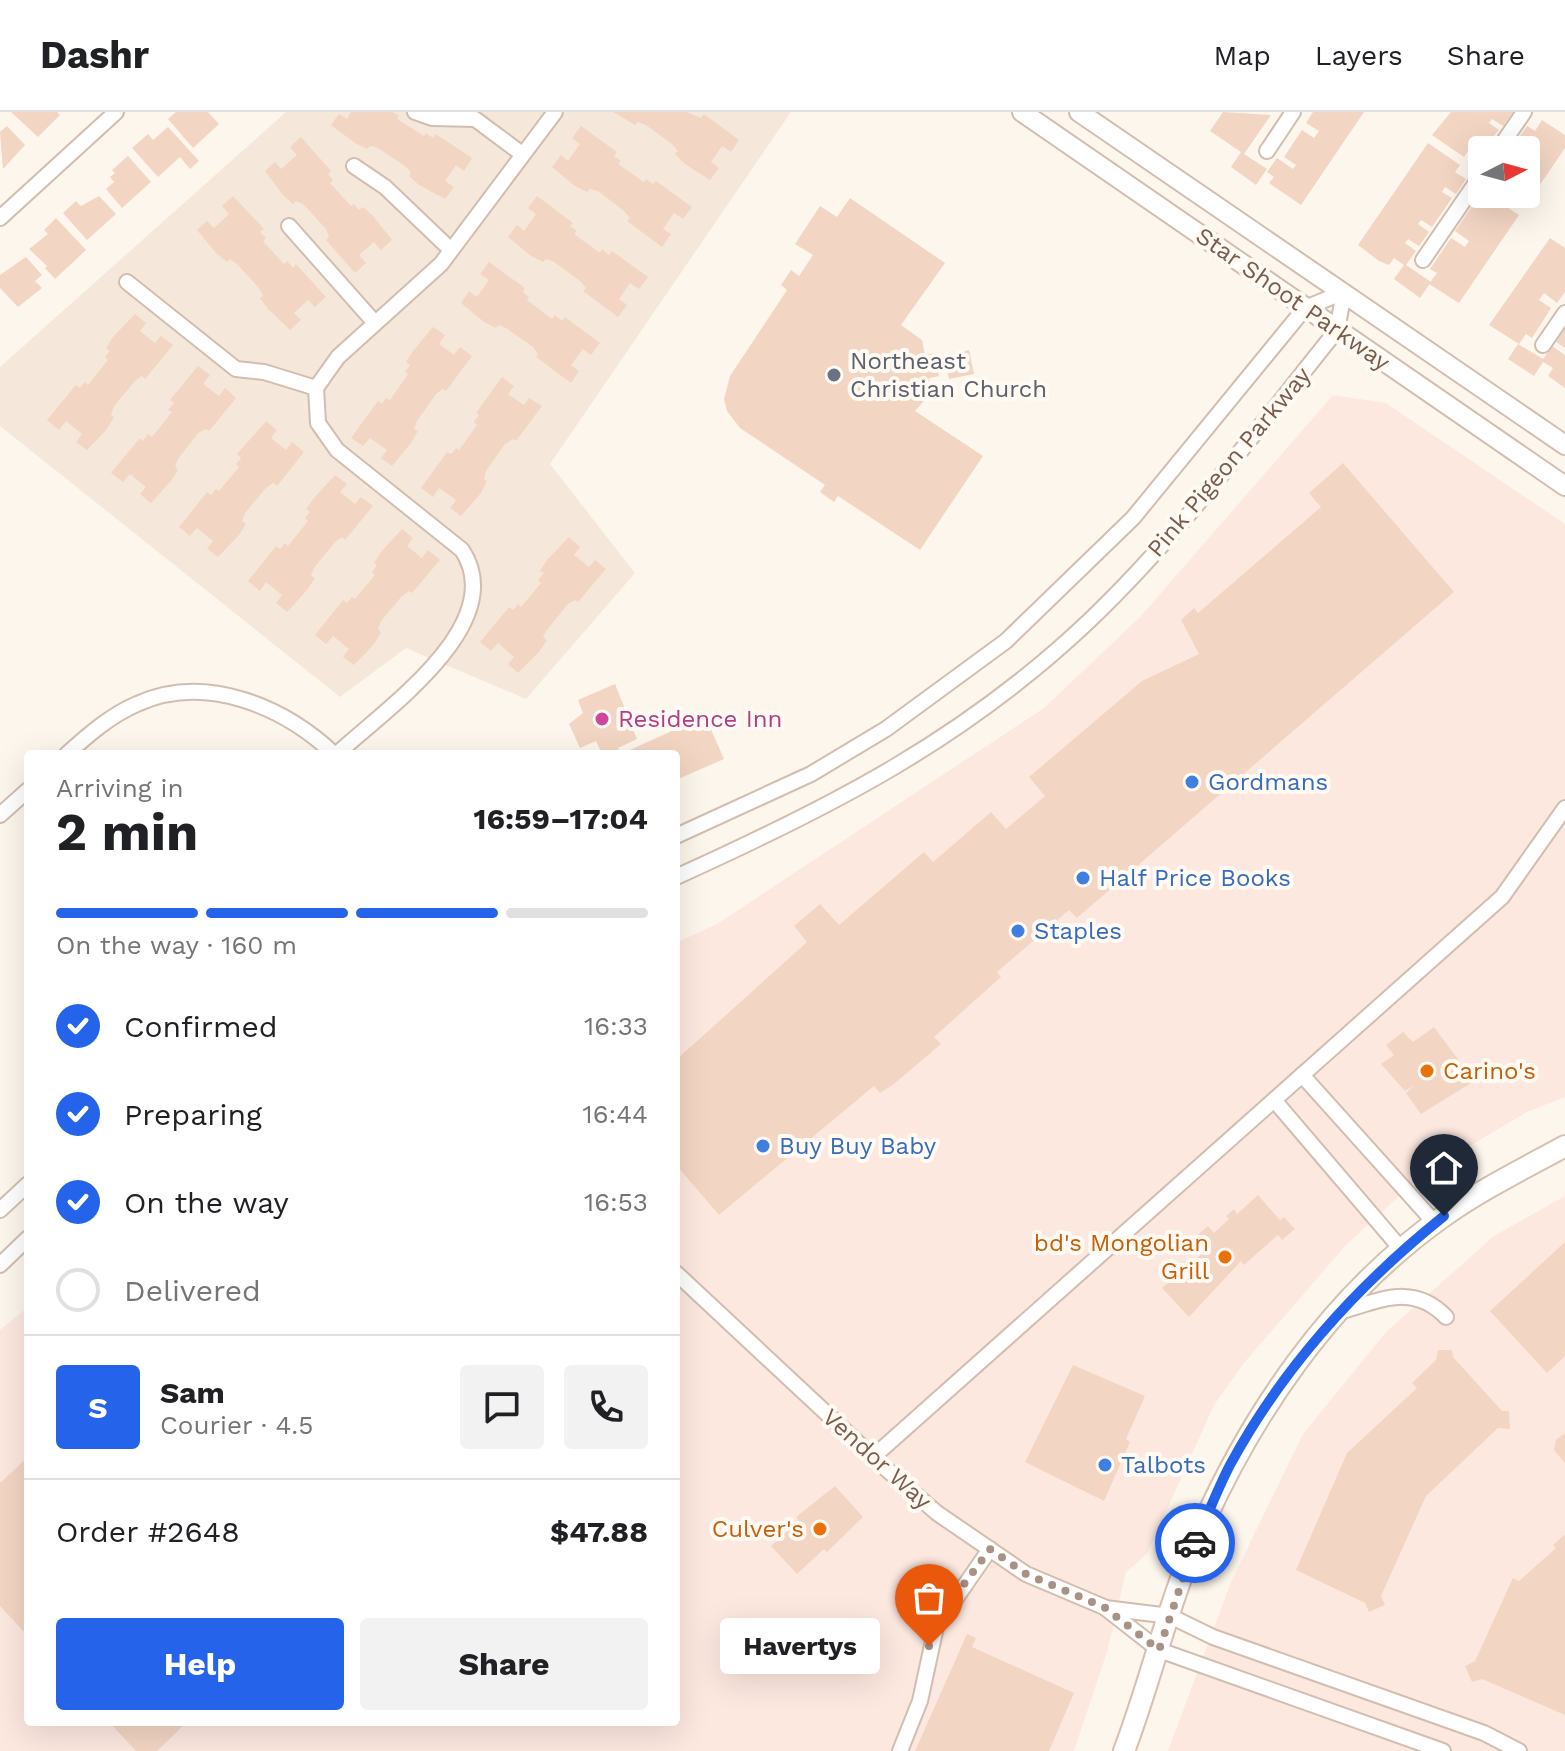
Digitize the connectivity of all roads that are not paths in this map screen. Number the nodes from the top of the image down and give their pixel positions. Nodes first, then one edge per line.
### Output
1 (415, 112) edge
2 (555, 112) edge
3 (1022, 112) edge
4 (1079, 112) edge
5 (1293, 112) edge
6 (1524, 112) edge
7 (110, 114) edge
8 (1508, 136) edge
9 (1267, 151) dead end
10 (522, 154) junction
11 (354, 166) dead end
12 (1468, 194) edge
13 (0, 218) edge
14 (289, 226) dead end
15 (451, 250) junction
16 (1423, 260) dead end
17 (127, 282) dead end
18 (1344, 292) junction
19 (1305, 308) junction
20 (1565, 313) edge
21 (375, 323) junction
22 (1337, 330) junction
23 (1543, 345) dead end
24 (316, 388) junction
25 (1565, 445) edge
26 (1565, 486) edge
27 (72, 750) edge
28 (330, 750) edge
29 (339, 750) edge
30 (24, 794) edge
31 (1565, 808) edge
32 (0, 815) edge
33 (680, 834) edge
34 (680, 875) edge
35 (1302, 1075) junction
36 (1274, 1100) junction
37 (1565, 1146) edge
38 (24, 1188) edge
39 (0, 1210) edge
40 (1435, 1223) junction
41 (24, 1242) edge
42 (1402, 1250) junction
43 (0, 1265) edge
44 (680, 1277) edge
45 (1338, 1312) junction
46 (1446, 1317) dead end
47 (873, 1457) junction
48 (990, 1549) junction
49 (1104, 1607) junction
50 (1170, 1616) junction
51 (1159, 1650) junction
52 (900, 1751) edge
53 (1124, 1751) edge
54 (1443, 1751) edge
55 (1519, 1751) edge

1 - 10 street
2 - 10 street
3 - 19 street, Star Shoot Parkway
4 - 18 street, Star Shoot Parkway
5 - 9 street
6 - 8 street
7 - 13 street
10 - 15 street
11 - 15 street
12 - 16 street
14 - 21 street
15 - 21 street
17 - 24 street
18 - 19 street, Pink Pigeon Parkway
18 - 22 street, Pink Pigeon Parkway
18 - 25 street, Star Shoot Parkway
19 - 22 street, Star Shoot Parkway
19 - 33 street, Pink Pigeon Parkway
20 - 23 street
21 - 24 street
22 - 26 street, Star Shoot Parkway
22 - 34 street, Pink Pigeon Parkway
24 - 29 street
27 - 28 street
30 - 32 street
31 - 35 street
35 - 36 street
35 - 40 street
36 - 42 street
36 - 47 street
37 - 40 main road
38 - 39 street
40 - 42 main road
41 - 43 street
42 - 45 main road
44 - 47 street, Vendor Way
45 - 46 street
45 - 50 main road
47 - 48 street, Vendor Way
48 - 49 street, Vendor Way
48 - 52 street
49 - 50 street, Vendor Way
49 - 51 street, Vendor Way
50 - 51 main road
50 - 55 street, Vendor Way
51 - 53 main road
51 - 54 street, Vendor Way

